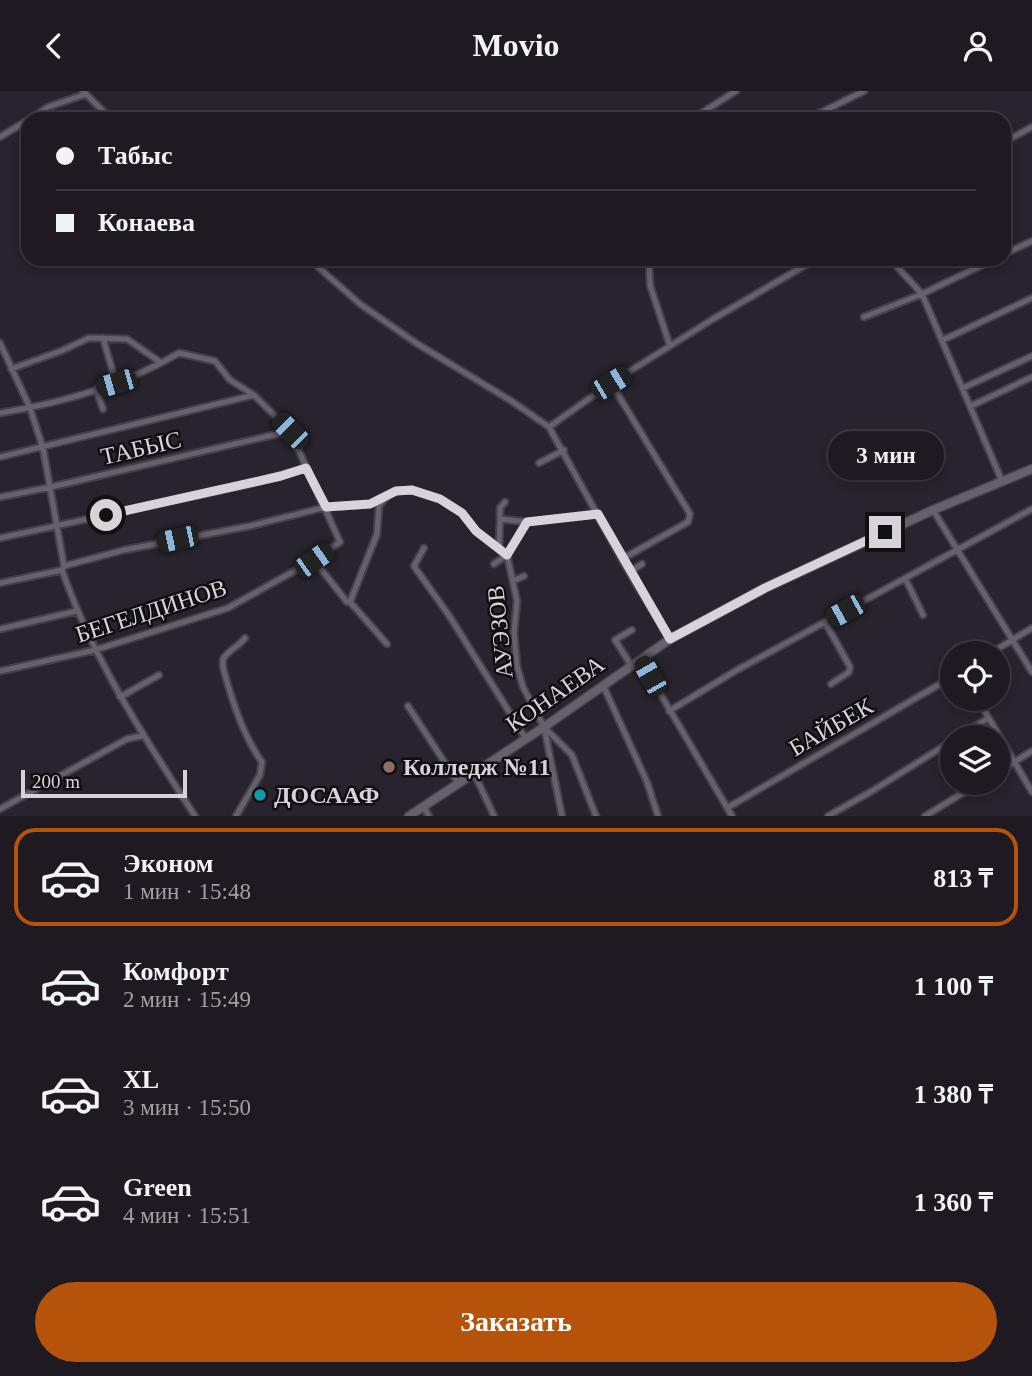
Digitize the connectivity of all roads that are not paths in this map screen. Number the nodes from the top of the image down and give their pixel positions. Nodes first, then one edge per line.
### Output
1 (736, 91) edge
2 (864, 91) edge
3 (85, 93) edge
4 (826, 111) edge
5 (41, 112) edge
6 (104, 112) edge
7 (703, 112) edge
8 (21, 125) edge
9 (1032, 127) edge
10 (0, 137) edge
11 (1011, 138) edge
12 (1032, 241) edge
13 (1011, 251) edge
14 (317, 266) edge
15 (648, 266) edge
16 (804, 266) edge
17 (896, 266) edge
18 (980, 266) edge
19 (922, 294) junction
20 (1032, 298) edge
21 (864, 317) dead end
22 (103, 338) junction
23 (943, 341) junction
24 (0, 343) edge
25 (670, 346) junction
26 (1032, 356) edge
27 (160, 362) junction
28 (11, 369) junction
29 (1032, 377) edge
30 (116, 383) junction
31 (611, 383) junction
32 (963, 388) junction
33 (96, 389) junction
34 (254, 395) junction
35 (971, 405) junction
36 (30, 408) junction
37 (103, 409) dead end
38 (0, 413) edge
39 (549, 427) junction
40 (290, 431) junction
41 (43, 448) junction
42 (564, 450) junction
43 (0, 457) edge
44 (539, 463) dead end
45 (306, 468) junction
46 (1032, 469) edge
47 (1002, 481) junction
48 (51, 487) junction
49 (389, 494) junction
50 (0, 497) edge
51 (505, 502) dead end
52 (326, 507) junction
53 (1032, 509) edge
54 (933, 510) junction
55 (598, 514) junction
56 (500, 519) junction
57 (527, 522) junction
58 (57, 526) junction
59 (0, 538) edge
60 (424, 548) dead end
61 (499, 549) junction
62 (958, 550) junction
63 (507, 555) junction
64 (622, 559) junction
65 (314, 560) junction
66 (642, 564) dead end
67 (494, 565) dead end
68 (63, 568) junction
69 (629, 572) junction
70 (524, 576) dead end
71 (905, 579) junction
72 (513, 581) junction
73 (0, 583) edge
74 (350, 602) junction
75 (77, 611) junction
76 (923, 615) dead end
77 (825, 622) junction
78 (1032, 628) edge
79 (0, 629) edge
80 (632, 630) dead end
81 (245, 638) dead end
82 (670, 639) junction
83 (1012, 640) junction
84 (387, 643) dead end
85 (95, 650) junction
86 (640, 659) junction
87 (631, 665) junction
88 (0, 671) edge
89 (1032, 672) edge
90 (159, 674) dead end
91 (831, 684) dead end
92 (940, 684) edge
93 (603, 685) junction
94 (120, 697) junction
95 (408, 706) dead end
96 (669, 711) junction
97 (984, 711) edge
98 (988, 718) junction
99 (977, 725) edge
100 (544, 727) junction
101 (142, 736) junction
102 (526, 739) junction
103 (940, 749) edge
104 (1032, 751) edge
105 (1014, 762) junction
106 (1010, 764) edge
107 (474, 773) junction
108 (458, 783) junction
109 (1032, 792) edge
110 (960, 795) edge
111 (423, 806) junction
112 (727, 808) junction
113 (0, 809) edge
114 (192, 815) edge
115 (236, 816) edge
116 (409, 816) edge
117 (429, 816) edge
118 (494, 816) edge
119 (562, 816) edge
120 (596, 816) edge
121 (658, 816) edge
122 (732, 816) edge
123 (828, 816) edge
124 (925, 816) edge

1 - 7 street
2 - 4 street
3 - 5 street
3 - 6 street
8 - 10 street
9 - 11 street
12 - 13 street
14 - 39 street
15 - 25 street
16 - 25 street
17 - 19 street
18 - 19 street
19 - 21 street
19 - 23 street
20 - 23 street
22 - 27 street
22 - 28 street
22 - 30 street
23 - 32 street
24 - 28 street
25 - 31 street
26 - 32 street
27 - 30 street
27 - 34 street
28 - 36 street
29 - 35 street
30 - 33 street
31 - 39 street
31 - 64 street
32 - 35 street
33 - 36 street
33 - 37 street
34 - 40 street
34 - 41 street
35 - 47 street
36 - 38 street
36 - 41 street
39 - 42 street
40 - 45 street
40 - 48 street, ТАБЫС
41 - 43 street
41 - 48 street
42 - 44 street
42 - 55 street
45 - 52 street
45 - 58 street
46 - 47 main road, КОНАЕВА
47 - 54 main road, КОНАЕВА
48 - 50 street, ТАБЫС
48 - 58 street
49 - 52 street
49 - 61 street
49 - 74 street
51 - 56 street
52 - 65 street, БЕГЕЛДИНОВ
52 - 68 street
53 - 62 street
54 - 62 street
54 - 82 main road, КОНАЕВА
55 - 57 street
55 - 64 street
56 - 57 street
56 - 61 street
57 - 63 street, АУЭЗОВ
58 - 59 street
58 - 68 street
60 - 102 street
61 - 63 street
62 - 71 street
62 - 83 street
63 - 67 street
63 - 72 street, АУЭЗОВ
64 - 69 street
65 - 74 street
65 - 85 street, БЕГЕЛДИНОВ
66 - 69 street
68 - 73 street
68 - 75 street
69 - 82 street
70 - 72 street
71 - 76 street
71 - 77 street
72 - 100 street, АУЭЗОВ
74 - 84 street
75 - 79 street
75 - 85 street
77 - 91 street
77 - 96 street
78 - 83 street
80 - 87 street
81 - 115 street
82 - 86 main road, КОНАЕВА
83 - 89 street
85 - 88 street, БЕГЕЛДИНОВ
85 - 94 street
86 - 87 main road, КОНАЕВА
86 - 96 street
87 - 93 main road, КОНАЕВА
90 - 94 street
92 - 112 street, БАЙБЕК
93 - 100 main road, КОНАЕВА
93 - 121 street
94 - 101 street
95 - 108 street
96 - 112 street
97 - 98 street
98 - 99 street
98 - 105 street
100 - 102 main road, КОНАЕВА
100 - 119 street
100 - 120 street
101 - 113 street
101 - 114 street
102 - 107 main road, КОНАЕВА
103 - 123 street
104 - 105 street
105 - 106 street
105 - 109 street
107 - 108 main road, КОНАЕВА
107 - 118 street
108 - 111 main road, КОНАЕВА
110 - 124 street
111 - 116 main road, КОНАЕВА
111 - 117 street
112 - 122 street

